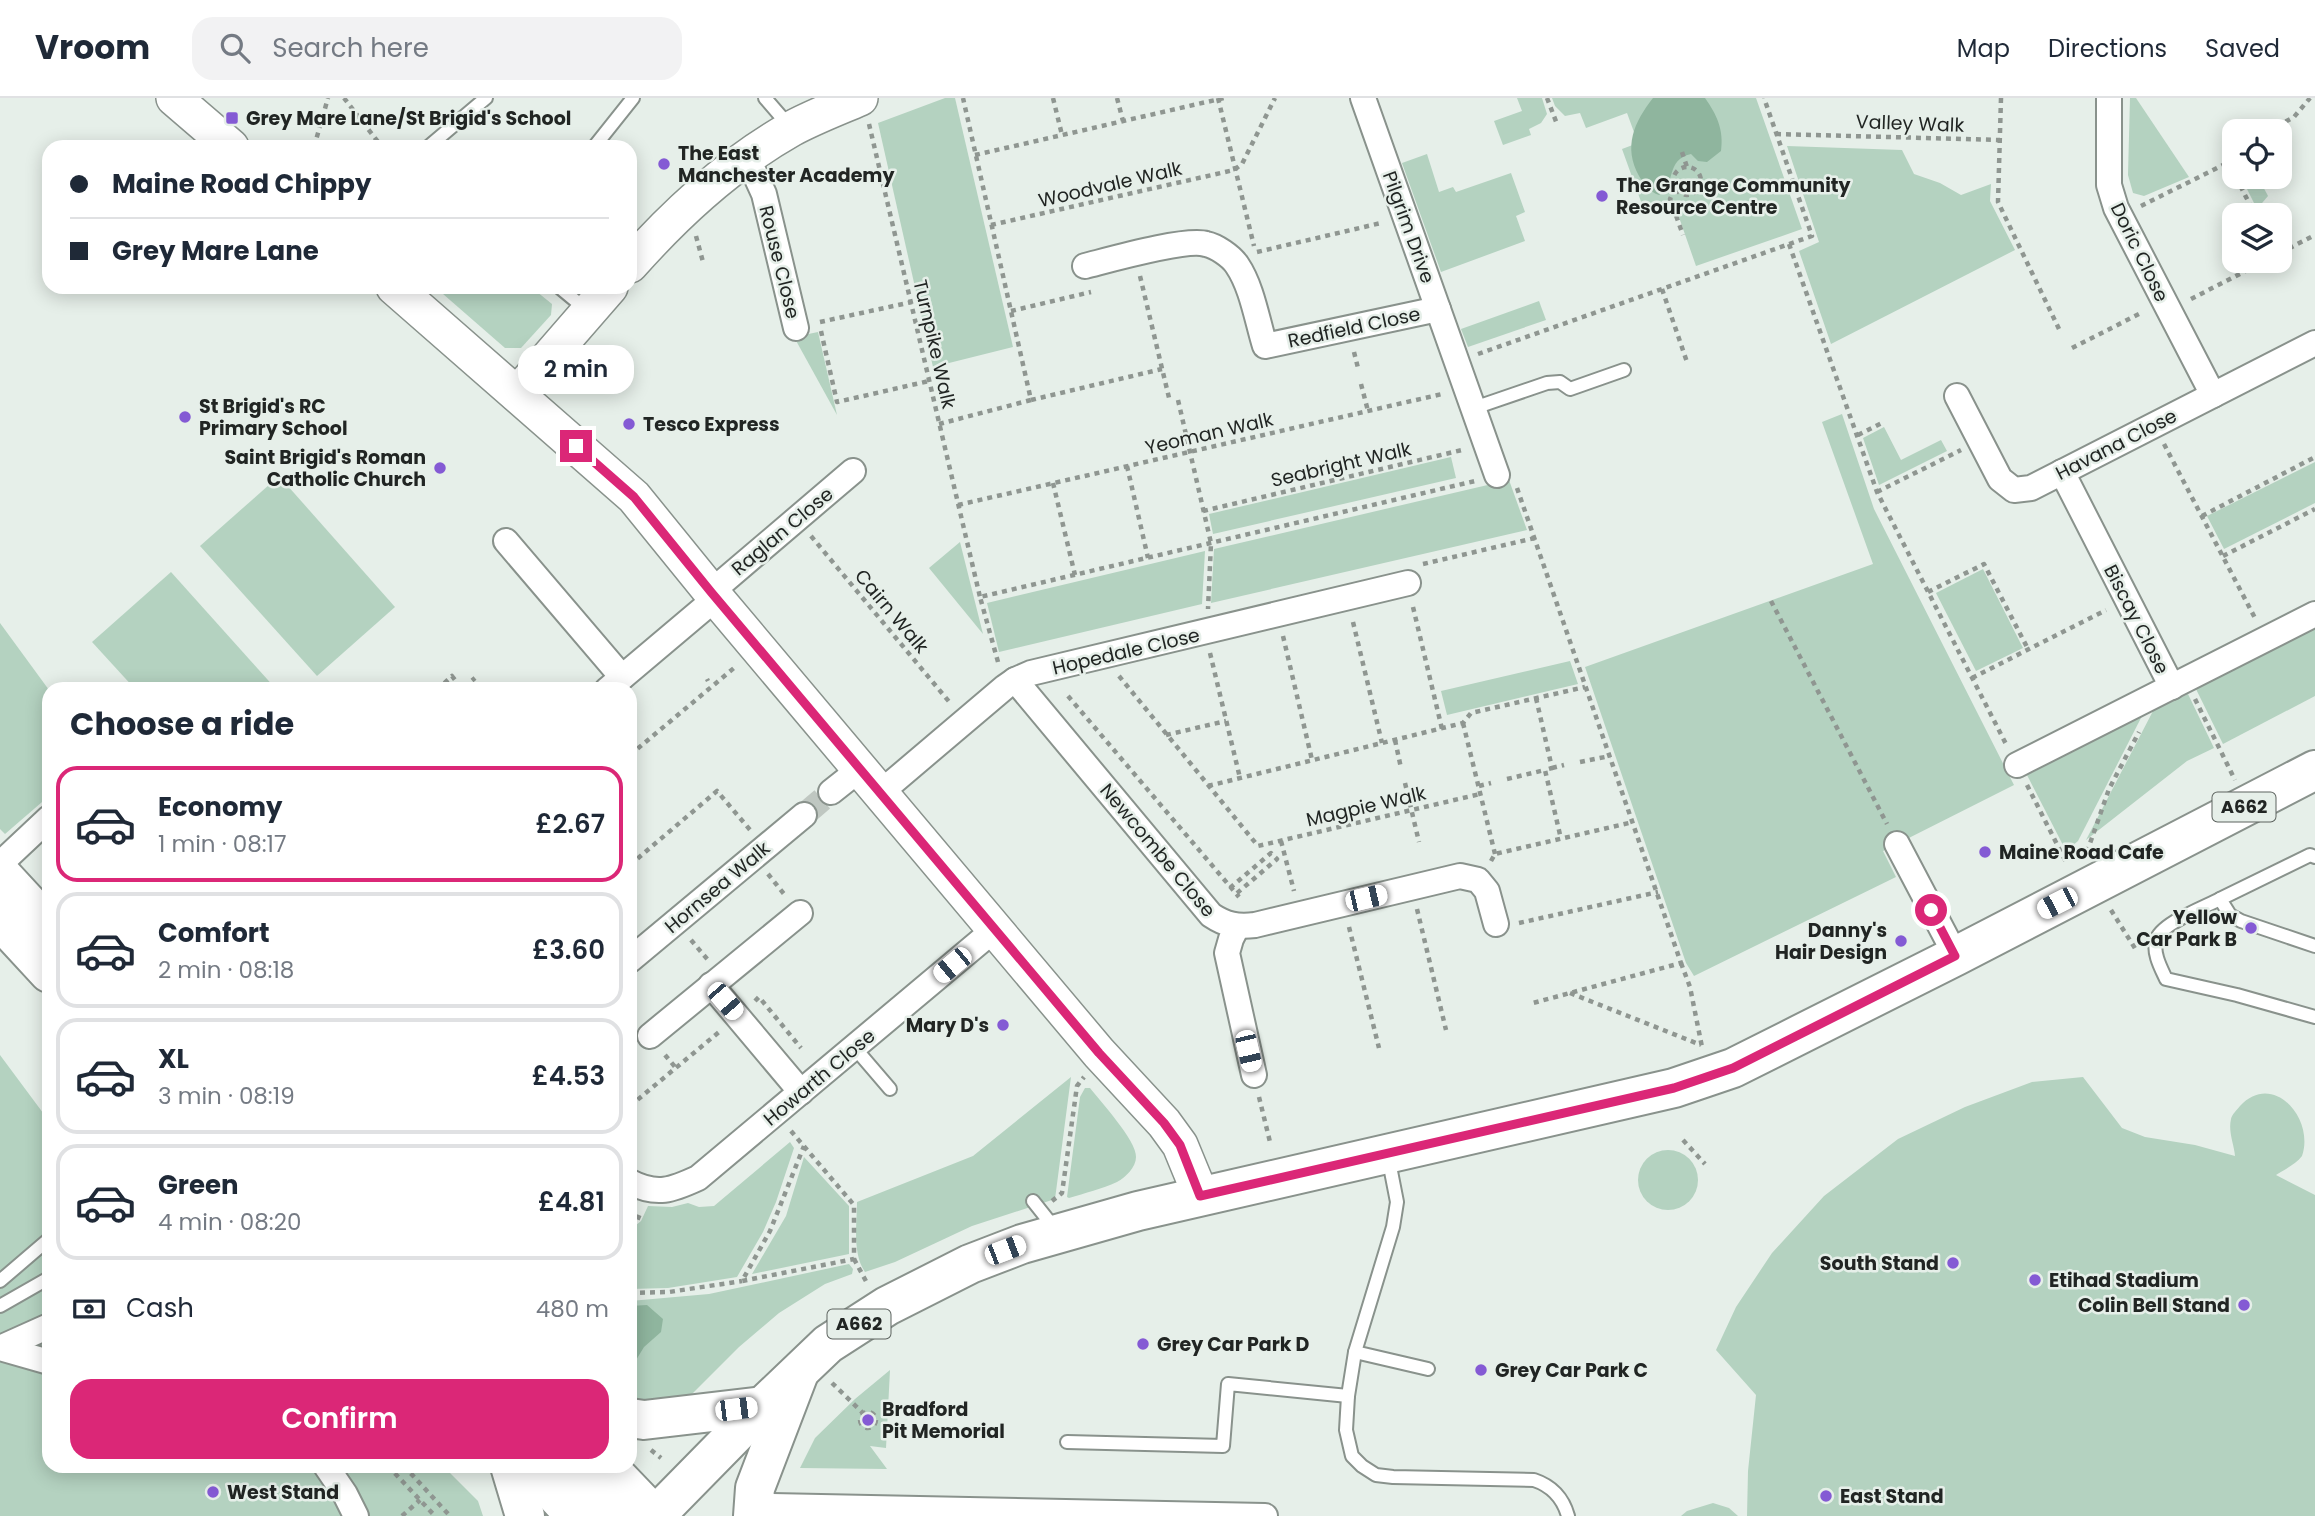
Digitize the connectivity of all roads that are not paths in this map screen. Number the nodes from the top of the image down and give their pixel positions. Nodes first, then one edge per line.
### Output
1 (174, 98) edge
2 (486, 98) edge
3 (633, 98) edge
4 (765, 98) edge
5 (1363, 98) edge
6 (2109, 98) edge
7 (864, 111) edge
8 (792, 129) junction
9 (223, 140) edge
10 (436, 140) edge
11 (600, 140) edge
12 (745, 159) junction
13 (637, 257) edge
14 (1085, 266) dead end
15 (402, 294) edge
16 (599, 299) edge
17 (1438, 309) junction
18 (808, 325) road end
19 (2315, 342) edge
20 (1624, 370) dead end
21 (517, 394) junction
22 (2213, 395) junction
23 (1957, 396) dead end
24 (1470, 398) junction
25 (853, 471) dead end
26 (2062, 472) junction
27 (1497, 475) road end
28 (506, 541) dead end
29 (1408, 583) road end
30 (713, 595) junction
31 (2315, 614) edge
32 (614, 682) edge
33 (616, 682) edge
34 (1010, 683) junction
35 (2172, 687) junction
36 (2017, 765) road end
37 (2315, 770) edge
38 (870, 781) junction
39 (831, 792) tunnel mouth
40 (804, 815) tunnel mouth
41 (42, 825) edge
42 (1897, 844) road end
43 (2315, 857) edge
44 (0, 864) edge
45 (0, 873) edge
46 (2220, 899) junction
47 (800, 913) road end
48 (42, 918) edge
49 (1501, 918) road end
50 (0, 920) edge
51 (1237, 927) junction
52 (995, 929) junction
53 (2315, 946) edge
54 (637, 954) edge
55 (1955, 956) junction
56 (42, 965) edge
57 (717, 981) junction
58 (2315, 1017) edge
59 (650, 1036) dead end
60 (854, 1047) junction
61 (1254, 1075) road end
62 (890, 1089) dead end
63 (800, 1092) junction
64 (1388, 1153) junction
65 (637, 1185) edge
66 (1200, 1196) junction
67 (42, 1245) edge
68 (0, 1281) edge
69 (42, 1282) edge
70 (0, 1306) edge
71 (42, 1329) edge
72 (0, 1348) edge
73 (1355, 1352) junction
74 (42, 1360) edge
75 (805, 1367) junction
76 (1428, 1369) dead end
77 (1348, 1395) junction
78 (763, 1406) junction
79 (637, 1419) edge
80 (1067, 1442) dead end
81 (331, 1473) edge
82 (512, 1473) edge
83 (535, 1473) edge
84 (580, 1473) edge
85 (614, 1473) edge
86 (762, 1511) edge
87 (356, 1516) edge
88 (525, 1516) edge
89 (575, 1516) edge
90 (613, 1516) edge
91 (655, 1516) edge
92 (1265, 1516) edge
93 (1567, 1516) edge

1 - 9 street
2 - 10 lane
3 - 11 lane
4 - 8 lane
5 - 17 street, Pilgrim Drive
6 - 22 street, Doric Close
7 - 8 street
8 - 12 street
12 - 13 street
12 - 18 street, Rouse Close
14 - 17 street, Redfield Close
15 - 21 street
16 - 21 street
17 - 24 street, Pilgrim Drive
19 - 22 street, Havana Close
20 - 24 lane
21 - 30 street
22 - 26 street, Havana Close
23 - 26 street, Havana Close
24 - 27 street, Pilgrim Drive
25 - 30 street, Raglan Close
26 - 35 street, Biscay Close
28 - 32 street
29 - 34 street, Hopedale Close
30 - 33 street, Raglan Close
30 - 38 street
31 - 35 street
34 - 38 street, Hopedale Close
34 - 51 street, Newcombe Close
35 - 36 street, Biscay Close
37 - 55 main road, A662
38 - 39 street
38 - 52 street
40 - 54 street, Hornsea Walk
41 - 44 street
42 - 55 street
43 - 46 lane
45 - 48 main road
46 - 53 lane
46 - 58 lane
47 - 57 street
49 - 51 street, Newcombe Close
50 - 56 main road
51 - 61 street
52 - 60 street, Howarth Close
52 - 66 street
55 - 64 main road, A662
57 - 59 street
57 - 63 street
60 - 62 lane
60 - 63 street, Howarth Close
63 - 65 street, Howarth Close
64 - 66 main road, A662
64 - 73 lane
66 - 75 main road, A662
67 - 68 lane
69 - 70 lane
71 - 72 street
72 - 74 street
73 - 76 lane
73 - 77 lane
75 - 78 main road, A662
75 - 86 main road
77 - 80 lane
77 - 93 lane
78 - 79 main road
78 - 91 main road, A662
81 - 87 street
82 - 88 main road
83 - 89 main road
84 - 90 main road
85 - 91 main road
86 - 92 street

